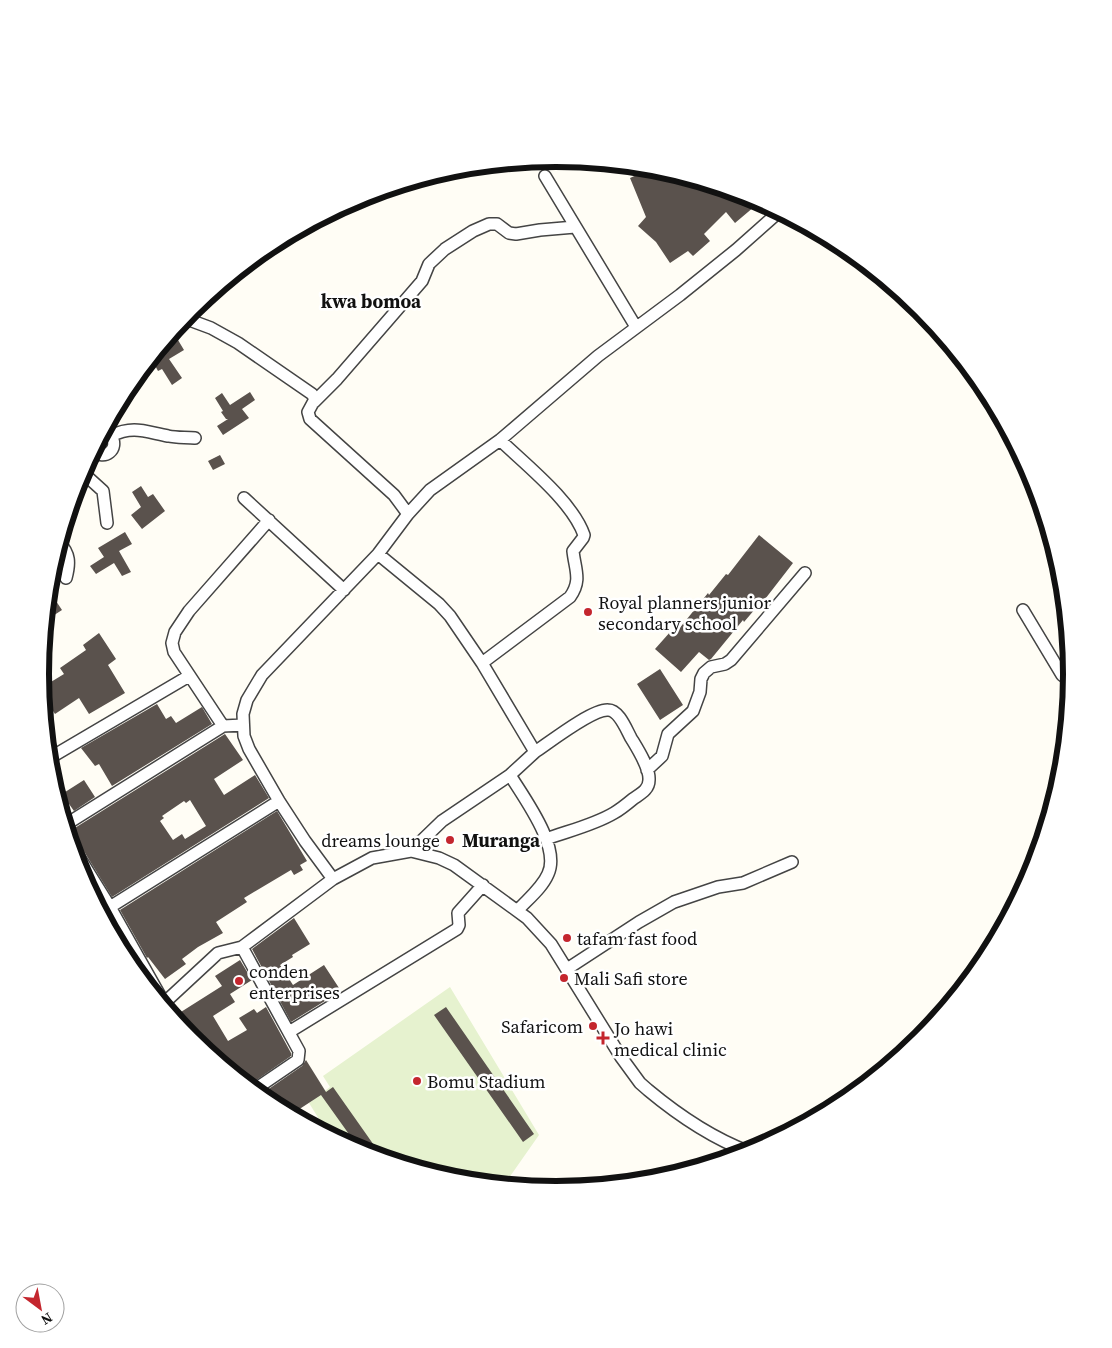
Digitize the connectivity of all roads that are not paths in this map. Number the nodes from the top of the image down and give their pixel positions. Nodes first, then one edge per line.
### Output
1 (545, 176) dead end
2 (774, 216) edge
3 (575, 227) junction
4 (192, 321) edge
5 (636, 327) junction
6 (314, 402) junction
7 (110, 433) edge
8 (108, 436) edge
9 (195, 438) dead end
10 (500, 440) junction
11 (99, 453) edge
12 (88, 478) edge
13 (244, 498) dead end
14 (408, 514) junction
15 (269, 520) junction
16 (107, 524) dead end
17 (64, 549) edge
18 (378, 554) junction
19 (805, 573) dead end
20 (66, 578) dead end
21 (344, 590) junction
22 (1023, 610) dead end
23 (482, 663) junction
24 (189, 676) junction
25 (1063, 676) edge
26 (243, 724) junction
27 (223, 726) junction
28 (536, 752) junction
29 (55, 754) edge
30 (647, 770) junction
31 (510, 775) junction
32 (279, 800) junction
33 (71, 821) edge
34 (546, 839) junction
35 (411, 851) junction
36 (792, 862) dead end
37 (90, 876) edge
38 (332, 879) junction
39 (483, 885) junction
40 (110, 907) junction
41 (518, 910) junction
42 (242, 947) junction
43 (567, 969) junction
44 (145, 970) edge
45 (168, 999) edge
46 (289, 1032) junction
47 (260, 1086) edge
48 (737, 1148) edge

1 - 3 street
2 - 5 street
3 - 5 street
3 - 6 street
4 - 6 street
5 - 10 street
6 - 14 street
7 - 9 street
8 - 11 street
10 - 14 street
10 - 23 street
12 - 16 street
13 - 15 street
14 - 18 street
15 - 21 street
15 - 24 street
17 - 20 street
18 - 21 street
18 - 23 street
19 - 30 street
21 - 26 street
22 - 25 street
23 - 28 street
24 - 27 street
24 - 29 street
26 - 27 street
26 - 32 street
27 - 33 street
28 - 30 street
28 - 31 street
30 - 34 street
31 - 34 street
31 - 35 street
32 - 38 street
32 - 40 street
34 - 41 street
35 - 38 street
35 - 39 street
36 - 43 street
37 - 40 street
38 - 42 street
39 - 41 street
39 - 46 street
40 - 44 street
41 - 43 street
42 - 45 street
42 - 46 street
43 - 48 street
46 - 47 street

